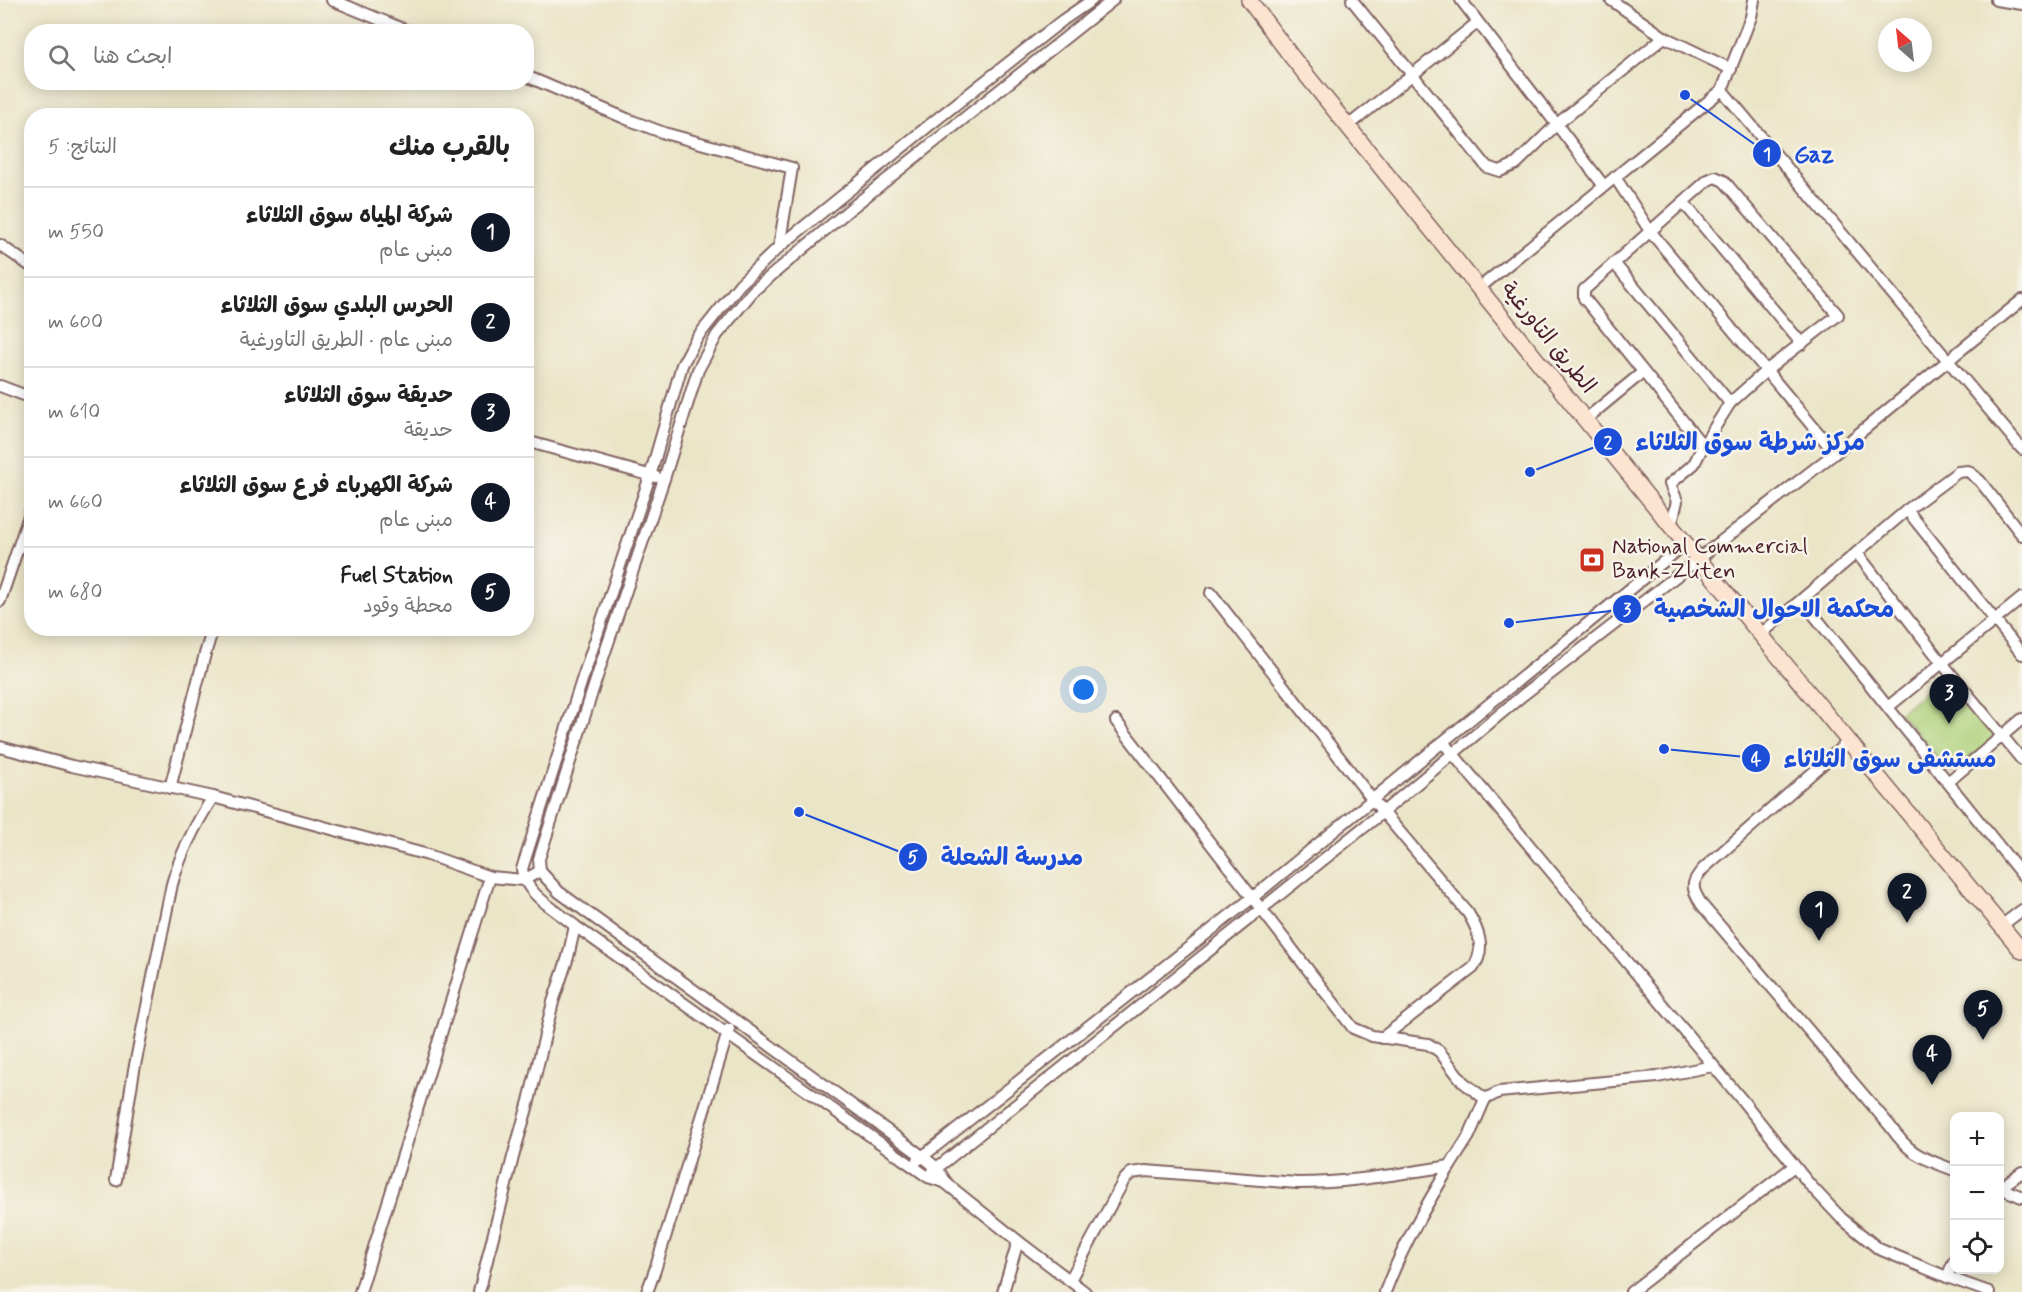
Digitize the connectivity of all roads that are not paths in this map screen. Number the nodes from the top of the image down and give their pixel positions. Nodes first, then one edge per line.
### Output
1 (332, 0) edge
2 (1092, 0) edge
3 (1113, 0) edge
4 (1250, 0) edge
5 (1352, 0) edge
6 (1461, 0) edge
7 (1611, 0) edge
8 (1754, 0) edge
9 (1996, 0) edge
10 (2022, 4) edge
11 (1477, 23) junction
12 (390, 24) edge
13 (1664, 37) junction
14 (1731, 69) junction
15 (1413, 74) junction
16 (534, 79) edge
17 (1722, 90) junction
18 (937, 119) junction
19 (1556, 125) junction
20 (1348, 126) junction
21 (949, 132) junction
22 (1615, 177) junction
23 (1604, 186) junction
24 (1683, 202) junction
25 (1650, 231) junction
26 (0, 245) edge
27 (779, 247) junction
28 (24, 262) edge
29 (1614, 262) junction
30 (1478, 288) junction
31 (2022, 300) edge
32 (1803, 344) junction
33 (1949, 361) junction
34 (1767, 370) junction
35 (1643, 372) junction
36 (0, 386) edge
37 (24, 395) edge
38 (1730, 404) junction
39 (1586, 419) junction
40 (534, 443) edge
41 (1702, 446) junction
42 (2022, 449) edge
43 (1835, 453) junction
44 (650, 476) junction
45 (664, 479) junction
46 (1907, 510) junction
47 (1671, 526) junction
48 (24, 530) edge
49 (2022, 535) edge
50 (1685, 544) junction
51 (1857, 553) junction
52 (1697, 558) junction
53 (1211, 593) dead end
54 (2022, 598) edge
55 (1802, 600) junction
56 (0, 601) edge
57 (1995, 620) junction
58 (1761, 634) junction
59 (211, 636) edge
60 (2022, 654) edge
61 (1942, 663) junction
62 (581, 683) junction
63 (594, 687) junction
64 (1888, 707) junction
65 (2022, 719) edge
66 (1116, 721) dead end
67 (2002, 735) junction
68 (1849, 741) junction
69 (1443, 742) junction
70 (0, 747) edge
71 (1454, 754) junction
72 (2022, 760) edge
73 (1948, 782) junction
74 (170, 788) junction
75 (213, 797) junction
76 (1372, 799) junction
77 (1383, 812) junction
78 (540, 871) junction
79 (2022, 875) edge
80 (490, 877) junction
81 (524, 880) junction
82 (1252, 898) junction
83 (1262, 910) junction
84 (2022, 910) edge
85 (2001, 926) junction
86 (575, 927) junction
87 (2022, 951) edge
88 (733, 1019) junction
89 (727, 1033) junction
90 (1382, 1038) junction
91 (1713, 1066) junction
92 (1485, 1099) junction
93 (922, 1156) junction
94 (913, 1166) junction
95 (1450, 1166) junction
96 (1794, 1166) junction
97 (937, 1168) junction
98 (1950, 1168) edge
99 (2022, 1172) edge
100 (928, 1177) junction
101 (116, 1180) dead end
102 (947, 1184) junction
103 (2004, 1185) edge
104 (2004, 1190) edge
105 (2022, 1197) edge
106 (1018, 1241) junction
107 (1950, 1270) edge
108 (1947, 1277) junction
109 (1070, 1280) junction
110 (360, 1292) edge
111 (479, 1292) edge
112 (647, 1292) edge
113 (1003, 1292) edge
114 (1085, 1292) edge
115 (1385, 1292) edge
116 (1631, 1292) edge
117 (1989, 1292) edge

1 - 12 street
2 - 18 street
3 - 21 street
4 - 20 street, الطريق التاورغية
5 - 15 street
6 - 11 street
7 - 13 street
8 - 14 street
9 - 10 street
11 - 15 street
11 - 19 street
13 - 14 street
13 - 19 street
14 - 17 street
15 - 19 street
15 - 20 street
16 - 27 street
17 - 22 street
17 - 33 street
18 - 21 street
18 - 27 street
19 - 23 street
20 - 30 street, الطريق التاورغية
21 - 45 street
22 - 23 street
22 - 25 street
23 - 30 street
24 - 25 street
24 - 32 street
24 - 32 street
25 - 29 street
25 - 34 street
26 - 28 street
27 - 44 street
29 - 35 street
29 - 38 street
30 - 39 street, الطريق التاورغية
31 - 33 street
32 - 34 street
33 - 42 street
33 - 43 street
34 - 38 street
34 - 43 street
35 - 39 street
35 - 41 street
36 - 37 street
38 - 41 street
39 - 47 street, الطريق التاورغية
40 - 44 street
41 - 47 street
43 - 52 street
44 - 45 street
44 - 62 street
45 - 63 street
46 - 49 street
46 - 51 street
46 - 57 street
47 - 50 street, الطريق التاورغية
48 - 56 street
50 - 52 street, الطريق التاورغية
50 - 69 street
51 - 55 street
51 - 61 street
52 - 58 street, الطريق التاورغية
52 - 71 street
53 - 76 street
54 - 57 street
55 - 58 street
55 - 64 street
57 - 60 street
57 - 61 street
58 - 68 street, الطريق التاورغية
59 - 74 street
61 - 64 street
61 - 67 street
62 - 63 street
62 - 81 street
63 - 78 street
64 - 73 street
65 - 67 street
66 - 82 street
67 - 72 street
67 - 73 street
68 - 85 street, الطريق التاورغية
68 - 98 street
69 - 71 street
69 - 76 street
70 - 74 street
71 - 77 street
71 - 91 street
73 - 79 street
74 - 75 street
75 - 80 street
75 - 101 street
76 - 77 street
76 - 82 street
77 - 83 street
77 - 90 street
78 - 81 street
78 - 88 street
80 - 81 street
80 - 110 street
81 - 86 street
82 - 83 street
82 - 93 street
83 - 90 street
83 - 97 street
84 - 85 street
85 - 87 street, الطريق التاورغية
86 - 89 street
86 - 111 street
88 - 89 street
88 - 93 street
89 - 94 street
89 - 112 street
90 - 92 street
91 - 92 street
91 - 96 street
92 - 95 street
93 - 94 street
93 - 97 street
94 - 100 street
95 - 109 street
95 - 115 street
96 - 108 street
96 - 116 street
97 - 100 street
97 - 102 street
99 - 103 street
100 - 102 street
102 - 106 street
104 - 105 street
106 - 109 street
106 - 113 street
107 - 108 street
108 - 117 street
109 - 114 street

